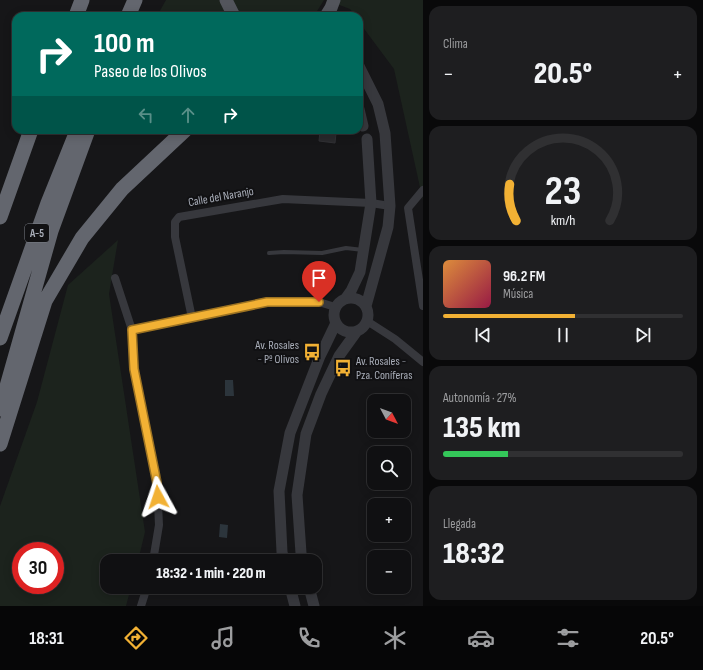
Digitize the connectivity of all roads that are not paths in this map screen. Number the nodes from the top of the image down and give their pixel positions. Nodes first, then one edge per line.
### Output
1 (82, 0) edge
2 (135, 0) edge
3 (145, 0) edge
4 (226, 0) edge
5 (78, 12) edge
6 (130, 12) edge
7 (140, 12) edge
8 (232, 12) edge
9 (363, 74) edge
10 (363, 126) edge
11 (30, 134) edge
12 (76, 134) edge
13 (86, 134) edge
14 (181, 134) edge
15 (367, 139) joint
16 (423, 190) edge
17 (371, 203) junction
18 (390, 206) junction
19 (0, 217) edge
20 (363, 250) junction
21 (269, 254) dead end
22 (115, 278) dead end
23 (346, 298) junction
24 (366, 306) junction
25 (423, 306) edge
26 (335, 307) junction
27 (192, 318) junction
28 (367, 321) junction
29 (336, 323) junction
30 (132, 330) junction
31 (357, 331) junction
32 (0, 338) edge
33 (423, 362) edge
34 (0, 420) edge
35 (0, 444) edge
36 (154, 554) edge
37 (282, 554) edge
38 (301, 554) edge
39 (145, 594) edge
40 (292, 594) edge
41 (311, 594) edge
42 (141, 606) edge
43 (295, 606) edge
44 (314, 606) edge

1 - 5 highway
2 - 6 highway
3 - 7 highway
4 - 8 main road
9 - 18 street
10 - 15 street
11 - 19 highway
12 - 32 highway, A-5
13 - 34 highway
14 - 35 highway
15 - 17 street
16 - 25 street
17 - 18 street
17 - 20 street
17 - 27 street, Calle del Naranjo
18 - 24 street
20 - 21 lane
20 - 23 street
22 - 30 street
23 - 24 street
23 - 26 street
24 - 28 street
26 - 27 street
26 - 29 street
27 - 30 street
28 - 31 street
28 - 33 street
29 - 31 street
29 - 37 street
30 - 36 street
31 - 38 street
39 - 42 street
40 - 43 street
41 - 44 street

